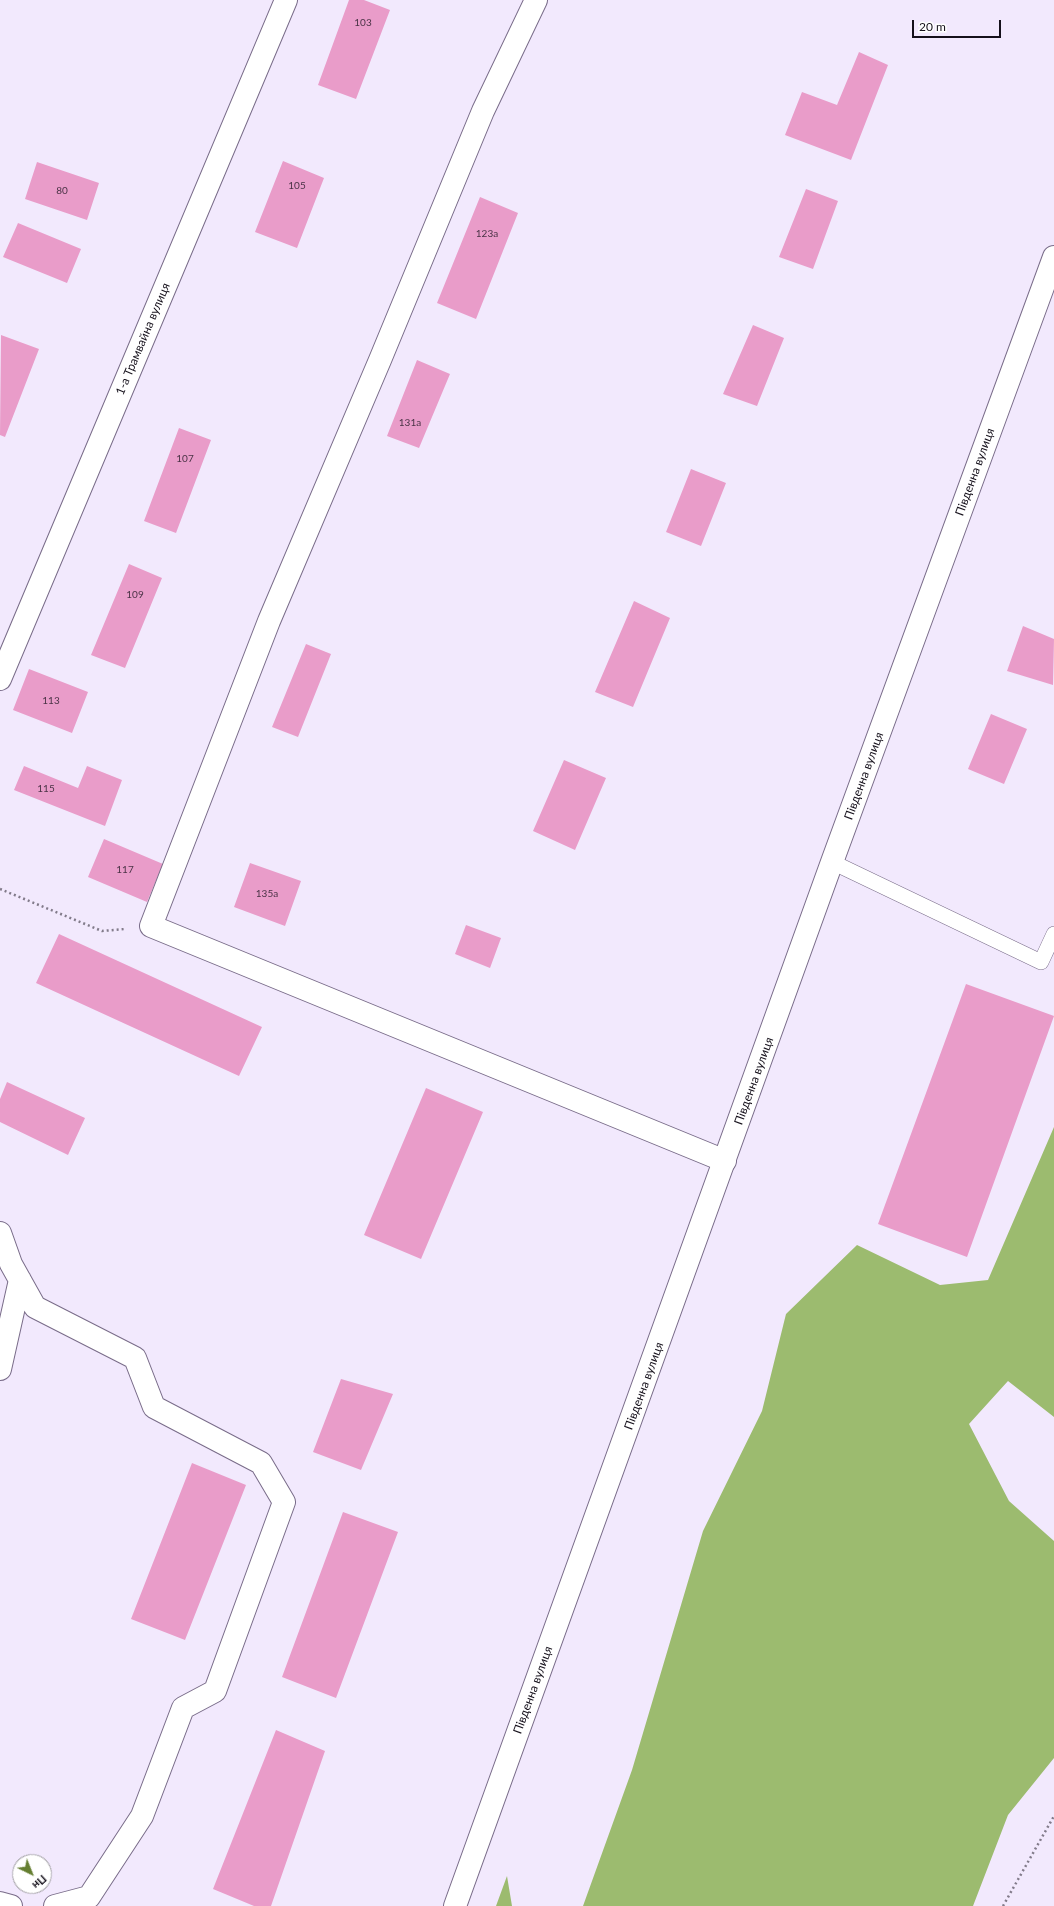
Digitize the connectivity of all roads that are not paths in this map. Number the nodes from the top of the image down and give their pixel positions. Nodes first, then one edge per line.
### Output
1 (286, 0) edge
2 (536, 0) edge
3 (1054, 257) edge
4 (0, 679) edge
5 (832, 862) junction
6 (1054, 934) edge
7 (725, 1161) junction
8 (0, 1233) edge
9 (20, 1280) junction
10 (0, 1370) edge
11 (0, 1903) edge
12 (11, 1906) edge
13 (55, 1906) edge
14 (455, 1906) edge

1 - 4 street, 1-а Трамвайна вулиця
2 - 7 street
3 - 5 street, Південна вулиця
5 - 6 lane
5 - 7 street, Південна вулиця
7 - 14 street, Південна вулиця
8 - 9 street
9 - 10 street
9 - 13 street
11 - 12 street

